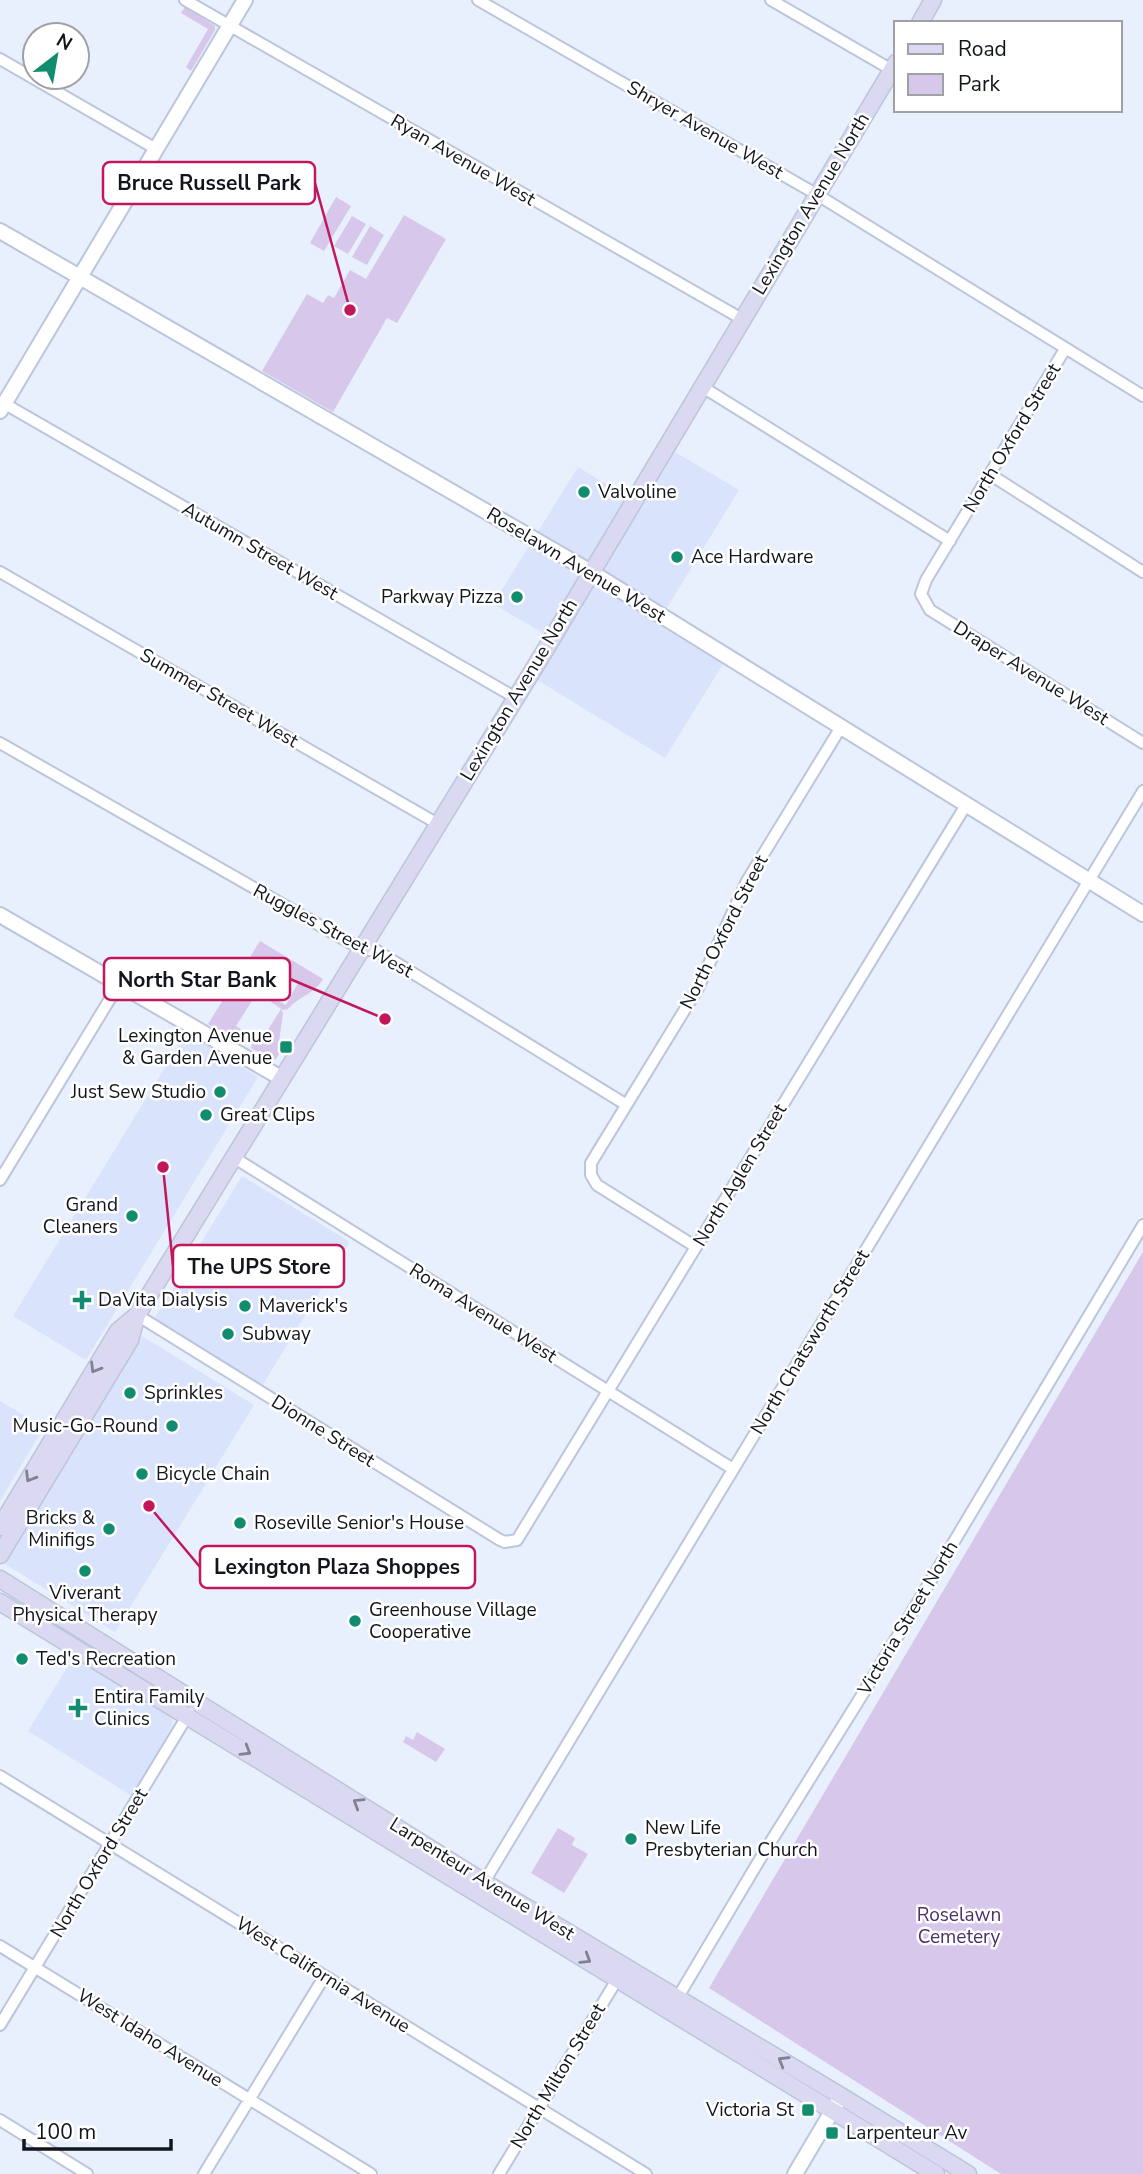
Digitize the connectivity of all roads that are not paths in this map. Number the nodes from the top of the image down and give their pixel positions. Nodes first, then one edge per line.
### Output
1 (185, 0) edge
2 (245, 0) edge
3 (478, 0) edge
4 (771, 0) edge
5 (933, 0) edge
6 (921, 21) edge
7 (230, 26) junction
8 (0, 59) edge
9 (894, 66) edge
10 (156, 149) junction
11 (816, 194) junction
12 (0, 231) edge
13 (80, 277) junction
14 (742, 319) junction
15 (1065, 349) junction
16 (701, 386) junction
17 (1143, 396) edge
18 (2, 407) edge
19 (991, 475) junction
20 (950, 541) junction
21 (0, 572) edge
22 (591, 572) junction
23 (1143, 572) edge
24 (923, 599) joint
25 (516, 698) junction
26 (841, 727) junction
27 (0, 743) edge
28 (1143, 743) edge
29 (1143, 791) edge
30 (966, 805) junction
31 (438, 824) junction
32 (1089, 881) junction
33 (1143, 914) edge
34 (0, 915) edge
35 (360, 949) junction
36 (119, 984) junction
37 (282, 1078) junction
38 (625, 1104) junction
39 (233, 1157) junction
40 (0, 1180) edge
41 (1143, 1224) edge
42 (696, 1247) junction
43 (137, 1315) junction
44 (606, 1391) junction
45 (733, 1469) junction
46 (0, 1527) edge
47 (511, 1542) joint
48 (0, 1555) edge
49 (0, 1579) edge
50 (0, 1602) edge
51 (197, 1700) junction
52 (187, 1716) junction
53 (0, 1776) edge
54 (110, 1844) junction
55 (481, 1887) junction
56 (0, 1945) edge
57 (35, 1967) junction
58 (324, 1977) junction
59 (618, 1979) junction
60 (673, 2004) junction
61 (0, 2025) edge
62 (250, 2099) junction
63 (837, 2103) junction
64 (539, 2108) junction
65 (0, 2120) edge
66 (87, 2174) edge
67 (204, 2174) edge
68 (371, 2174) edge
69 (499, 2174) edge
70 (646, 2174) edge
71 (795, 2174) edge
72 (936, 2174) edge
73 (968, 2174) edge

1 - 7 street, Ryan Avenue West
2 - 7 street
3 - 11 street, Shryer Avenue West
4 - 9 street
5 - 6 main road
7 - 10 street
7 - 14 street, Ryan Avenue West
8 - 10 street
9 - 11 main road, Lexington Avenue North
10 - 13 street
11 - 14 main road, Lexington Avenue North
11 - 15 street, Shryer Avenue West
12 - 13 street, Roselawn Avenue West
13 - 18 street
13 - 22 street, Roselawn Avenue West
14 - 16 main road, Lexington Avenue North
15 - 17 street, Shryer Avenue West
15 - 19 street, North Oxford Street
16 - 20 street
16 - 22 main road, Lexington Avenue North
18 - 25 street, Autumn Street West
19 - 20 street, North Oxford Street
19 - 23 street
20 - 24 street, North Oxford Street
21 - 31 street, Summer Street West
22 - 25 main road, Lexington Avenue North
22 - 26 street, Roselawn Avenue West
24 - 28 street, Draper Avenue West
25 - 31 main road, Lexington Avenue North
26 - 30 street, Roselawn Avenue West
26 - 38 street, North Oxford Street
27 - 35 street, Ruggles Street West
29 - 32 street, North Chatsworth Street
30 - 32 street, Roselawn Avenue West
30 - 42 street, North Aglen Street
31 - 35 main road, Lexington Avenue North
32 - 33 street, Roselawn Avenue West
32 - 45 street, North Chatsworth Street
34 - 36 street
35 - 37 main road, Lexington Avenue North
35 - 38 street, Ruggles Street West
36 - 37 street
36 - 40 street
37 - 39 main road, Lexington Avenue North
38 - 42 street, North Oxford Street
39 - 43 main road, Lexington Avenue North
39 - 44 street, Roma Avenue West
41 - 60 street, Victoria Street North
42 - 44 street, North Aglen Street
43 -> 46 main road, Lexington Avenue North
43 - 47 street, Dionne Street
43 - 48 main road, Lexington Avenue North
44 - 45 street, Roma Avenue West
44 - 47 street, North Aglen Street
45 - 55 street, North Chatsworth Street
49 - 51 main road, Larpenteur Avenue West
50 - 52 main road, Larpenteur Avenue West
51 - 52 street, North Oxford Street
55 -> 51 main road, Larpenteur Avenue West
52 - 54 street, North Oxford Street
52 -> 55 main road, Larpenteur Avenue West
53 - 54 street, West California Avenue
54 - 57 street, North Oxford Street
54 - 58 street, West California Avenue
55 -> 59 main road, Larpenteur Avenue West
55 - 60 main road, Larpenteur Avenue West
56 - 57 street, West Idaho Avenue
57 - 61 street, North Oxford Street
57 - 62 street, West Idaho Avenue
58 - 62 street
58 - 64 street, West California Avenue
59 - 60 main road, Larpenteur Avenue West
59 - 64 street, North Milton Street
60 - 63 main road, Larpenteur Avenue West
62 - 67 street
62 - 68 street, West Idaho Avenue
63 - 71 street
63 - 72 main road, Larpenteur Avenue West
63 - 73 main road, Larpenteur Avenue West
64 - 69 street, North Milton Street
64 - 70 street, West California Avenue
65 - 66 street

